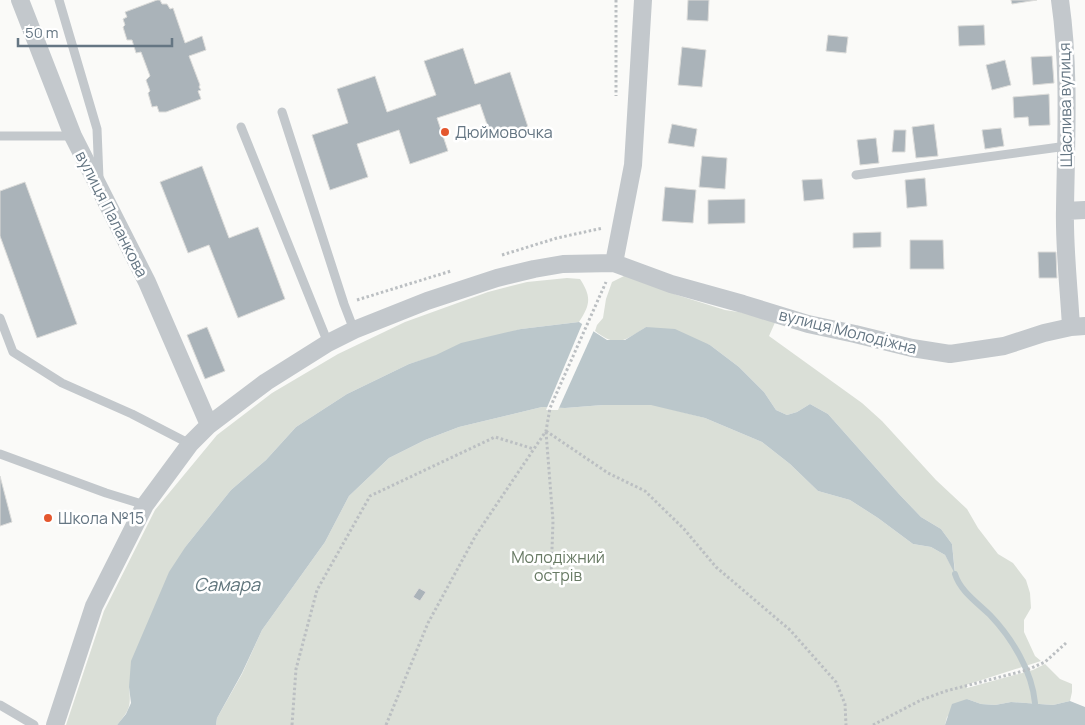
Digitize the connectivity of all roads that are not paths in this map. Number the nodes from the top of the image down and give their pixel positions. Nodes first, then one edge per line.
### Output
1 (20, 0) edge
2 (59, 0) edge
3 (643, 0) edge
4 (1060, 0) edge
5 (282, 112) dead end
6 (240, 127) dead end
7 (0, 136) edge
8 (73, 136) junction
9 (1067, 146) junction
10 (856, 175) dead end
11 (100, 190) junction
12 (1085, 210) edge
13 (1065, 211) junction
14 (614, 263) junction
15 (0, 318) edge
16 (1078, 326) edge
17 (354, 330) junction
18 (328, 343) junction
19 (209, 425) junction
20 (190, 444) junction
21 (0, 454) edge
22 (146, 504) junction
23 (0, 704) edge
24 (34, 725) edge
25 (55, 725) edge

1 - 8 street, вулиця Паланкова
2 - 11 lane
3 - 14 street
4 - 9 street, Щаслива вулиця
5 - 17 lane
6 - 18 lane
7 - 8 lane
8 - 11 street, вулиця Паланкова
9 - 10 lane
9 - 13 street, Щаслива вулиця
11 - 19 street, вулиця Паланкова
12 - 13 street
13 - 16 street, Щаслива вулиця
14 - 16 street, вулиця Молодіжна
14 - 17 street
15 - 20 lane
17 - 18 street
18 - 19 street
19 - 20 street
20 - 22 street
21 - 22 lane
22 - 25 street
23 - 24 lane

